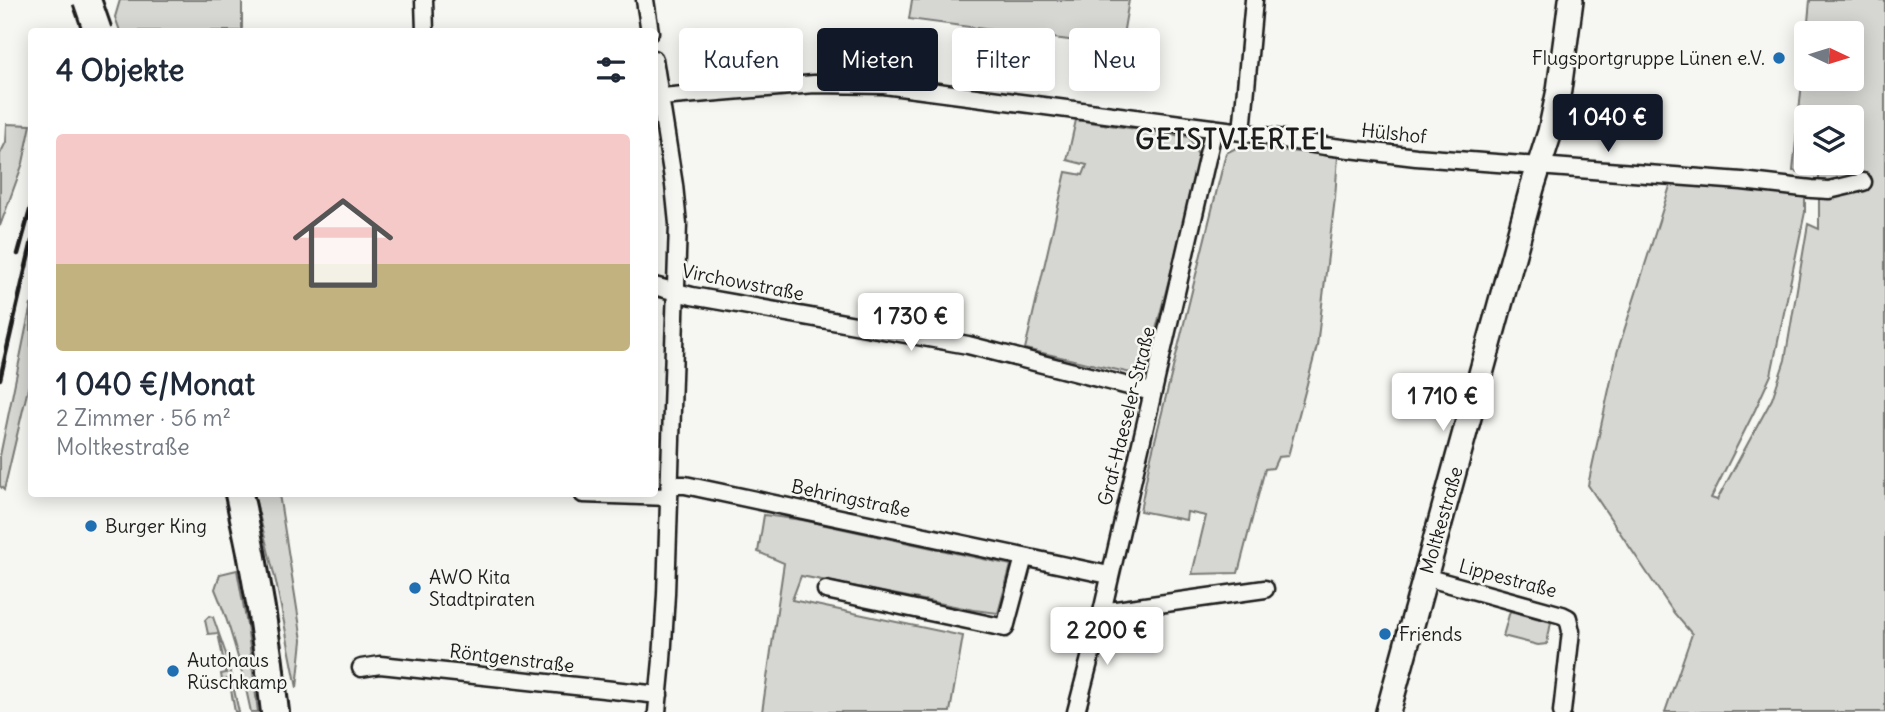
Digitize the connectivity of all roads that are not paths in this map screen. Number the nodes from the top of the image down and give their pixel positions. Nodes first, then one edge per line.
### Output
1 (87, 0) edge
2 (424, 0) edge
3 (645, 0) edge
4 (1254, 0) edge
5 (1571, 0) edge
6 (97, 28) edge
7 (425, 28) edge
8 (649, 28) edge
9 (658, 81) edge
10 (661, 97) junction
11 (1214, 128) junction
12 (1242, 132) junction
13 (1539, 167) junction
14 (1863, 182) dead end
15 (658, 287) edge
16 (676, 292) junction
17 (1152, 392) junction
18 (658, 491) edge
19 (670, 491) junction
20 (240, 497) edge
21 (1024, 557) junction
22 (1109, 575) junction
23 (1425, 577) junction
24 (1265, 589) dead end
25 (826, 590) dead end
26 (1102, 612) junction
27 (361, 668) dead end
28 (658, 704) edge
29 (275, 712) edge
30 (1076, 712) edge
31 (1388, 712) edge
32 (1562, 712) edge

1 - 6 main road, bridge
2 - 7 street
3 - 8 street
4 - 12 street
5 - 13 street, Moltkestraße
9 - 10 street
10 - 11 street, Hülshof
10 - 16 street
11 - 12 street, Hülshof
11 - 17 street, Graf-Haeseler-Straße
12 - 13 street, Hülshof
13 - 14 street
13 - 23 street, Moltkestraße
15 - 16 street, Virchowstraße
16 - 17 street, Virchowstraße
16 - 19 street
17 - 22 street, Graf-Haeseler-Straße
18 - 19 street, Behringstraße
19 - 21 street, Behringstraße
19 - 28 street
20 - 29 main road
21 - 22 street, Behringstraße
21 - 25 street
22 - 26 street, Graf-Haeseler-Straße
23 - 31 street, Moltkestraße
23 - 32 street, Lippestraße
24 - 26 street
26 - 30 street, Graf-Haeseler-Straße
27 - 28 street, Röntgenstraße

